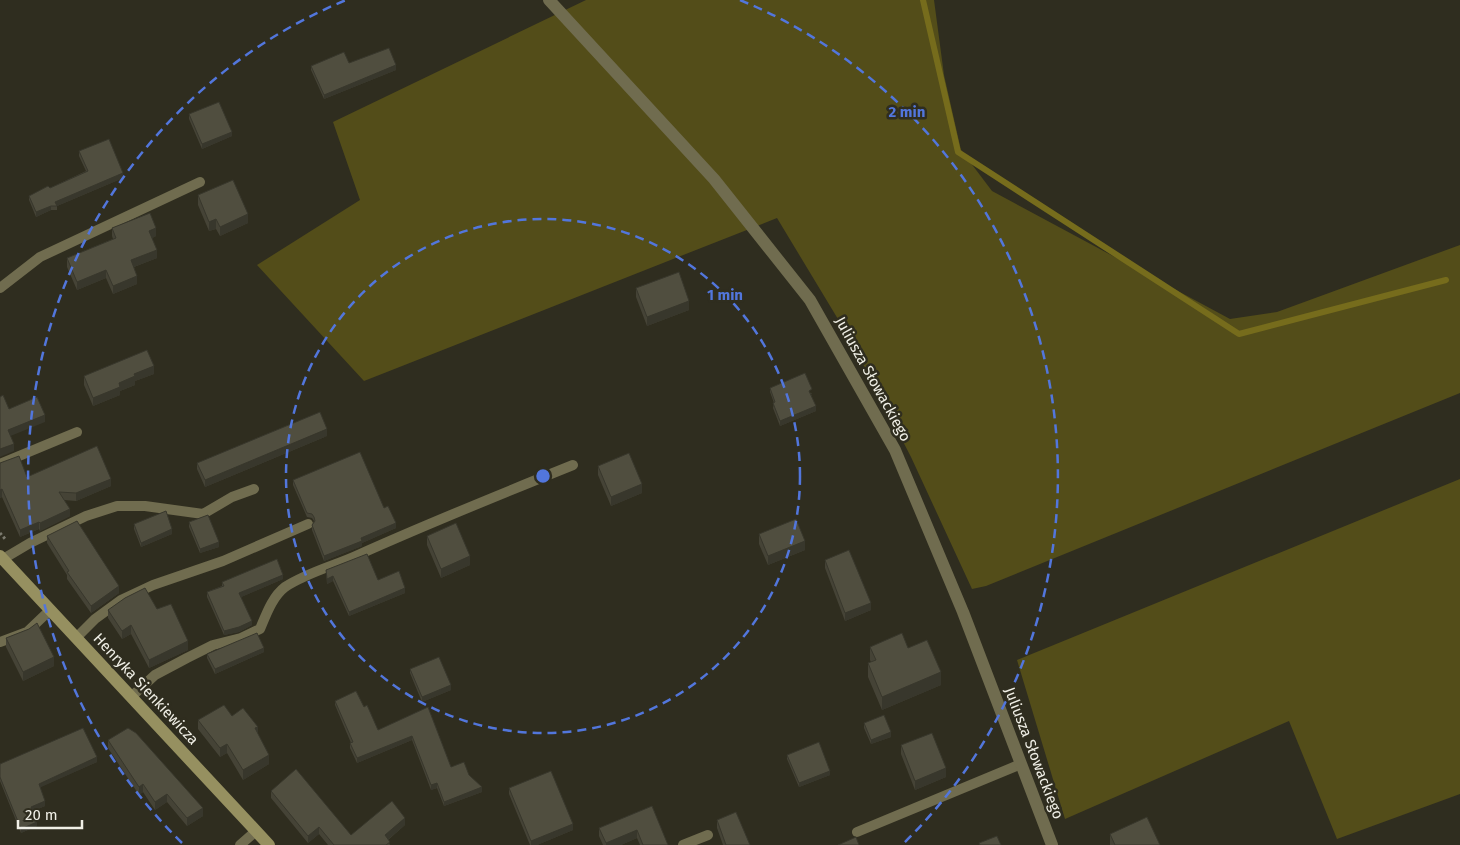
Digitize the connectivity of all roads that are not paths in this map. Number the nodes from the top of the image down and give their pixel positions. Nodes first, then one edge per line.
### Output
1 (549, 0) edge
2 (200, 182) dead end
3 (0, 288) edge
4 (77, 432) dead end
5 (0, 464) edge
6 (573, 465) dead end
7 (254, 489) dead end
8 (308, 524) dead end
9 (2, 558) edge
10 (50, 610) junction
11 (76, 638) junction
12 (0, 642) edge
13 (131, 697) junction
14 (1021, 764) junction
15 (256, 831) junction
16 (857, 832) dead end
17 (708, 835) dead end
18 (240, 845) edge
19 (269, 845) edge
20 (683, 845) edge
21 (1052, 845) edge

1 - 14 street, Juliusza Słowackiego
2 - 3 lane
4 - 5 lane
6 - 13 lane
7 - 9 lane
8 - 11 lane
9 - 10 street, Henryka Sienkiewicza
10 - 11 street, Henryka Sienkiewicza
10 - 12 lane
11 - 13 street, Henryka Sienkiewicza
13 - 15 street, Henryka Sienkiewicza
14 - 16 lane
14 - 21 street, Juliusza Słowackiego
15 - 18 lane
15 - 19 street, Henryka Sienkiewicza
17 - 20 lane

